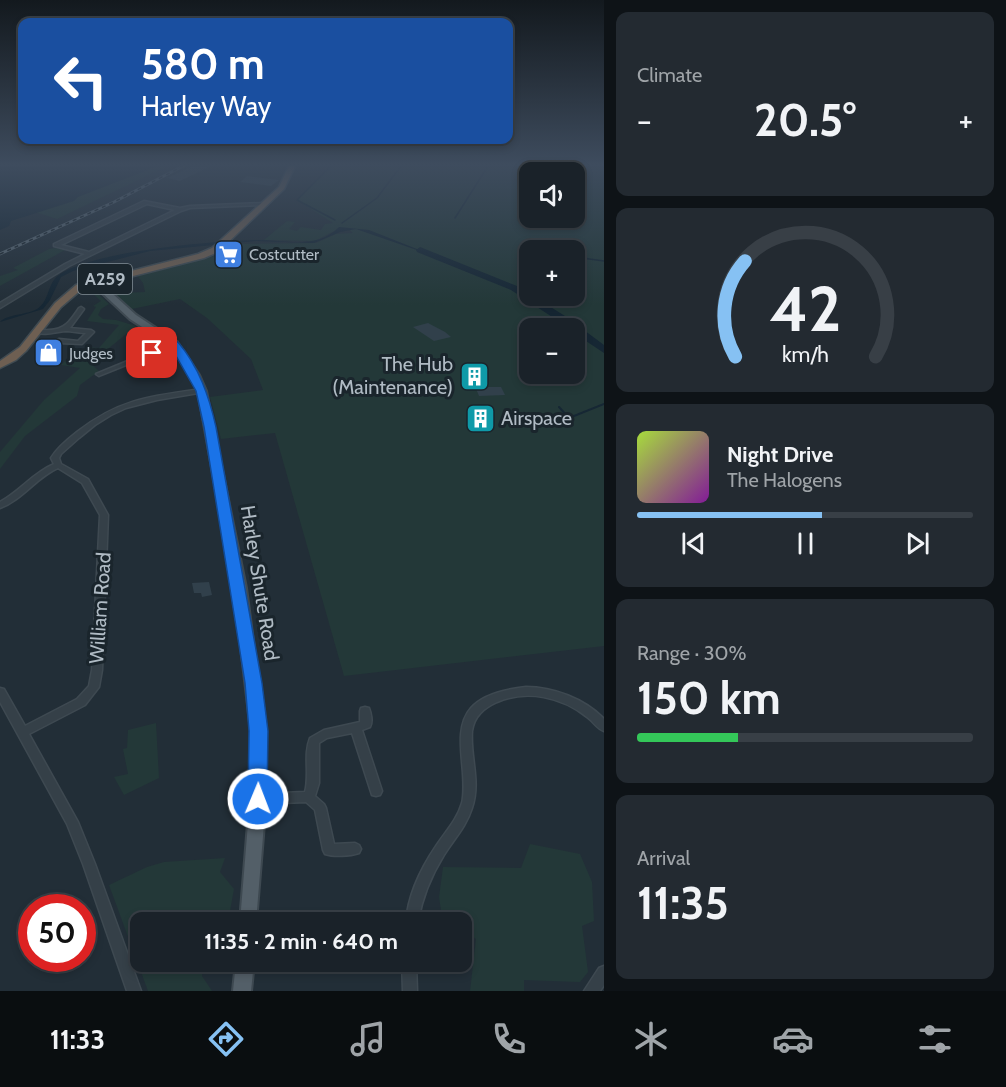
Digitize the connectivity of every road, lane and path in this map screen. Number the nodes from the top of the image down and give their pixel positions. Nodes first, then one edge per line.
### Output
1 (125, 212) edge
2 (174, 212) edge
3 (255, 212) edge
4 (90, 254) junction
5 (84, 285) junction
6 (106, 285) junction
7 (0, 306) edge
8 (81, 309) dead end
9 (67, 330) junction
10 (38, 332) junction
11 (59, 341) dead end
12 (174, 344) junction
13 (0, 364) edge
14 (99, 374) dead end
15 (202, 391) junction
16 (58, 465) junction
17 (0, 505) edge
18 (0, 692) edge
19 (365, 711) dead end
20 (356, 728) junction
21 (604, 728) edge
22 (23, 732) junction
23 (376, 791) dead end
24 (309, 797) junction
25 (258, 799) junction
26 (355, 849) dead end
27 (249, 912) edge
28 (413, 912) edge
29 (244, 972) edge
30 (409, 972) edge
31 (604, 973) edge
32 (134, 991) edge
33 (242, 991) edge
34 (410, 991) edge
35 (591, 991) edge

1 - 4 street
2 - 4 street
3 - 6 highway, A259
4 - 7 street
5 - 6 highway, A259
5 - 6 main road, Harley Shute Road
5 - 10 highway, A259
6 - 12 main road, Harley Shute Road
8 - 9 street
9 - 10 street
9 - 11 street
10 - 13 highway, A259
12 - 14 street
12 - 15 main road, Harley Shute Road
15 - 16 street
15 - 25 main road, Harley Shute Road
16 - 17 street
16 - 22 street, William Road
18 - 22 street
19 - 20 street
20 - 23 street
20 - 24 street
21 - 28 street
22 - 32 street
24 - 25 street
24 - 26 street
25 - 27 main road, Harley Shute Road
29 - 33 main road
30 - 34 street
31 - 35 street

